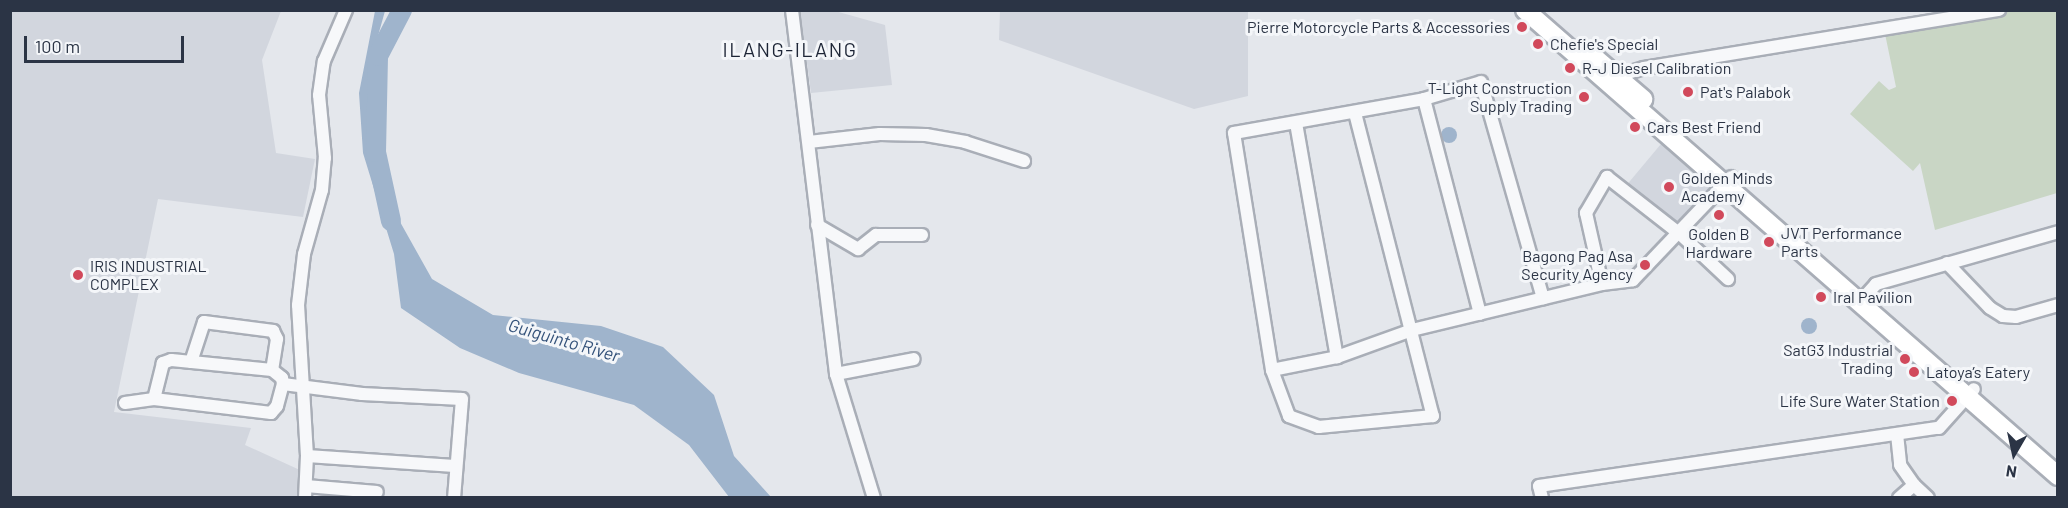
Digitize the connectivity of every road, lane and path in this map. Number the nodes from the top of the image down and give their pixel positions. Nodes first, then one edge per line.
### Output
1 (346, 10) edge
2 (792, 10) edge
3 (1525, 10) edge
4 (1540, 10) edge
5 (1999, 10) edge
6 (1614, 81) junction
7 (1424, 99) junction
8 (1355, 113) junction
9 (1296, 123) junction
10 (809, 142) junction
11 (1024, 161) dead end
12 (1727, 181) junction
13 (817, 225) junction
14 (2058, 232) edge
15 (1680, 234) junction
16 (922, 235) dead end
17 (1947, 263) junction
18 (1728, 279) dead end
19 (1602, 284) junction
20 (1543, 298) junction
21 (1862, 299) junction
22 (2057, 306) edge
23 (1480, 314) junction
24 (1412, 330) junction
25 (1337, 357) junction
26 (914, 359) dead end
27 (191, 362) junction
28 (272, 370) junction
29 (1272, 370) junction
30 (836, 374) junction
31 (283, 384) junction
32 (304, 388) junction
33 (1970, 393) junction
34 (154, 399) junction
35 (125, 403) dead end
36 (1897, 434) junction
37 (307, 456) junction
38 (2058, 462) edge
39 (455, 466) junction
40 (2058, 476) edge
41 (1914, 486) junction
42 (305, 492) edge
43 (377, 492) dead end
44 (454, 498) edge
45 (874, 498) edge
46 (1542, 498) edge
47 (1899, 498) edge
48 (1928, 498) edge

1 - 32 street
2 - 10 street
3 - 6 highway
4 - 6 highway
5 - 6 street
6 - 12 highway
7 - 8 street
7 - 20 street
7 - 23 street
8 - 9 street
8 - 24 street
9 - 25 street
9 - 29 street
10 - 11 street
10 - 13 street
12 - 15 street
12 - 21 highway
13 - 16 street
13 - 30 street
14 - 17 street
15 - 18 street
15 - 19 street
15 - 19 street
17 - 21 street
17 - 22 street
19 - 20 street
20 - 23 street
21 - 33 highway
23 - 24 street
24 - 25 street
24 - 29 street
25 - 29 street
26 - 30 street
27 - 28 street
27 - 28 street
27 - 34 street
28 - 31 street
30 - 45 street
31 - 32 street
31 - 34 street
32 - 37 street
32 - 39 street
33 - 36 street
33 - 38 highway
33 - 40 highway
34 - 35 street
36 - 41 street
36 - 46 street
37 - 39 street
37 - 42 street
39 - 44 street
41 - 47 street
41 - 48 street
42 - 43 street

